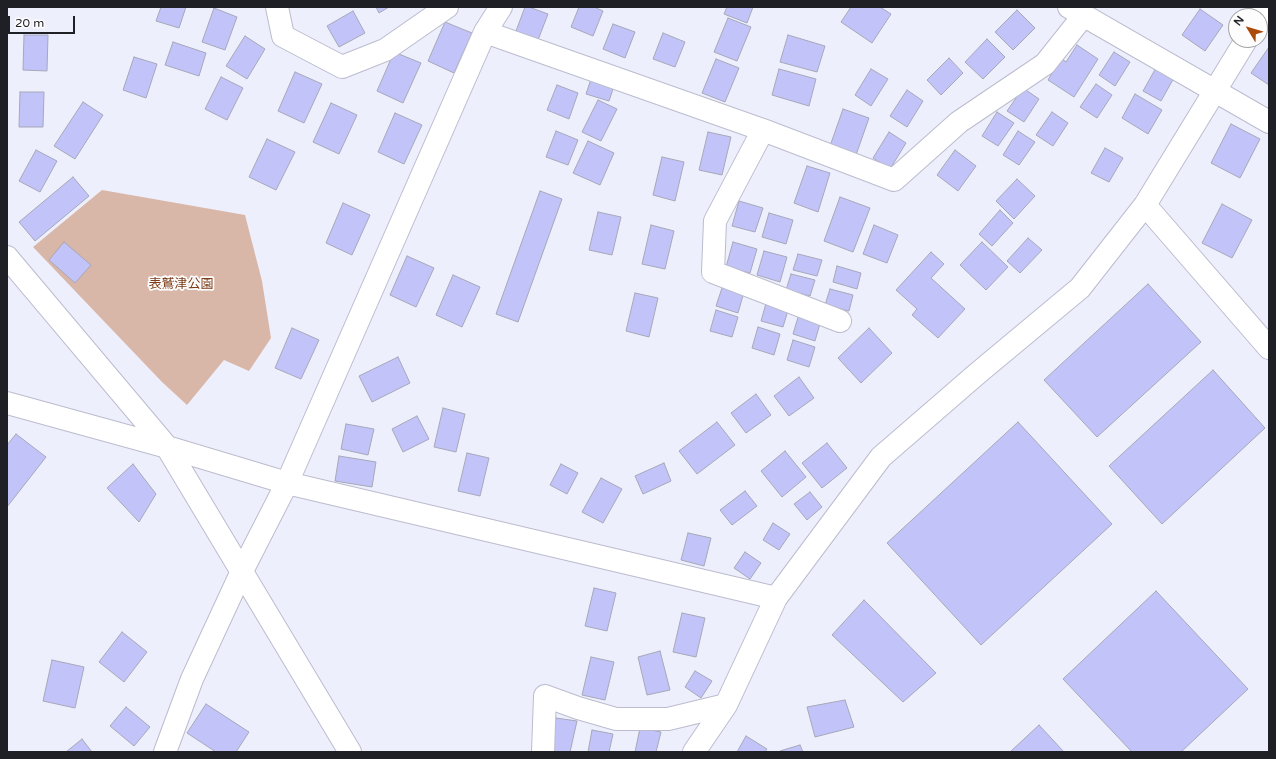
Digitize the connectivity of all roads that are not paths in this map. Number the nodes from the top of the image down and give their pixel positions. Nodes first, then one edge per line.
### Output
1 (277, 7) edge
2 (447, 7) edge
3 (501, 7) edge
4 (1076, 11) edge
5 (485, 32) junction
6 (1241, 48) edge
7 (1215, 91) junction
8 (1269, 122) edge
9 (763, 130) junction
10 (1145, 205) junction
11 (7, 257) edge
12 (840, 321) dead end
13 (1269, 348) edge
14 (7, 403) edge
15 (167, 447) junction
16 (286, 483) junction
17 (242, 571) junction
18 (776, 598) junction
19 (726, 705) junction
20 (165, 752) edge
21 (350, 752) edge
22 (543, 752) edge
23 (694, 752) edge

1 - 2 street
3 - 5 street
4 - 7 street
4 - 9 street
5 - 9 street
5 - 16 street
6 - 7 street
7 - 8 street
7 - 10 street
9 - 12 street
10 - 13 street
10 - 18 street
11 - 15 street
14 - 15 street
15 - 16 street
15 - 17 street
16 - 17 street
16 - 18 street
17 - 20 street
17 - 21 street
18 - 19 street
19 - 22 street
19 - 23 street

